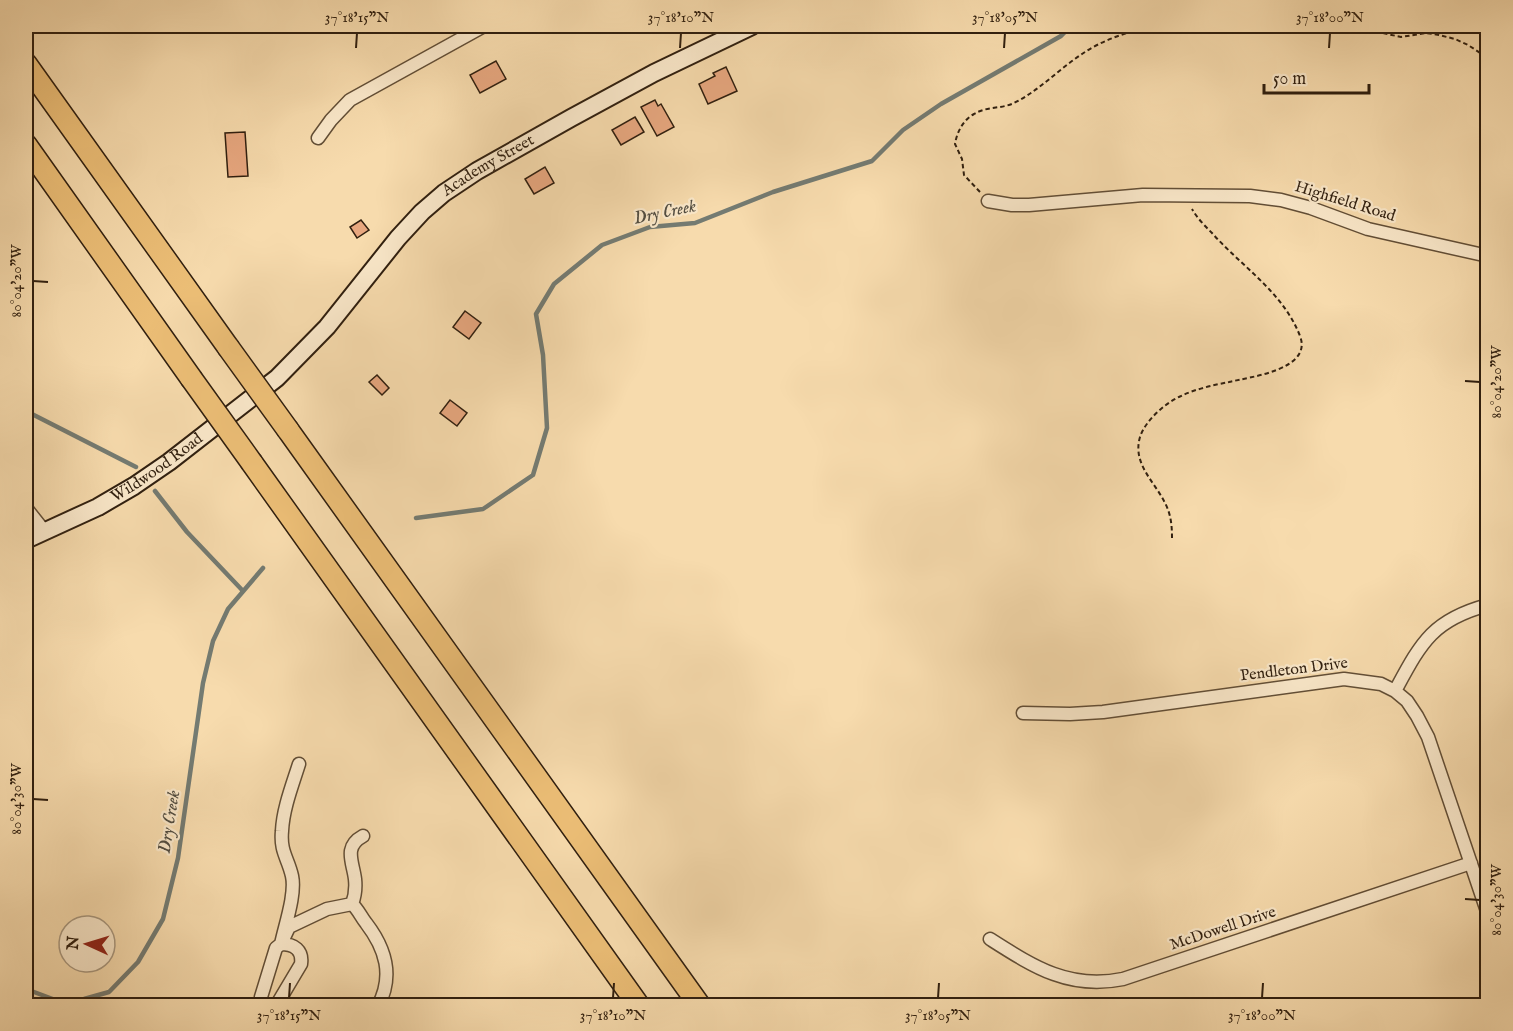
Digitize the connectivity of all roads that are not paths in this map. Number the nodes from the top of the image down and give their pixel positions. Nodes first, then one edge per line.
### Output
1 (484, 26) edge
2 (752, 26) edge
3 (26, 64) edge
4 (318, 138) dead end
5 (26, 145) edge
6 (988, 201) road end
7 (1488, 256) edge
8 (277, 378) joint
9 (26, 508) edge
10 (45, 531) junction
11 (26, 540) edge
12 (1488, 605) edge
13 (1395, 691) junction
14 (1023, 713) dead end
15 (299, 764) dead end
16 (363, 836) dead end
17 (1471, 864) junction
18 (352, 904) junction
19 (1488, 914) edge
20 (990, 939) dead end
21 (281, 944) junction
22 (260, 1005) edge
23 (276, 1005) edge
24 (378, 1005) edge
25 (639, 1005) edge
26 (700, 1005) edge

1 - 4 street
2 - 8 street, Academy Street
3 - 26 highway, bridge
5 - 25 highway, bridge
6 - 7 street, Highfield Road
8 - 10 street, Wildwood Road
9 - 10 street
10 - 11 street, Wildwood Road
12 - 13 street
13 - 14 street, Pendleton Drive
13 - 17 street
15 - 21 street
16 - 18 street
17 - 19 street
17 - 20 street, McDowell Drive
18 - 21 street
18 - 24 street
21 - 22 street
21 - 23 street

